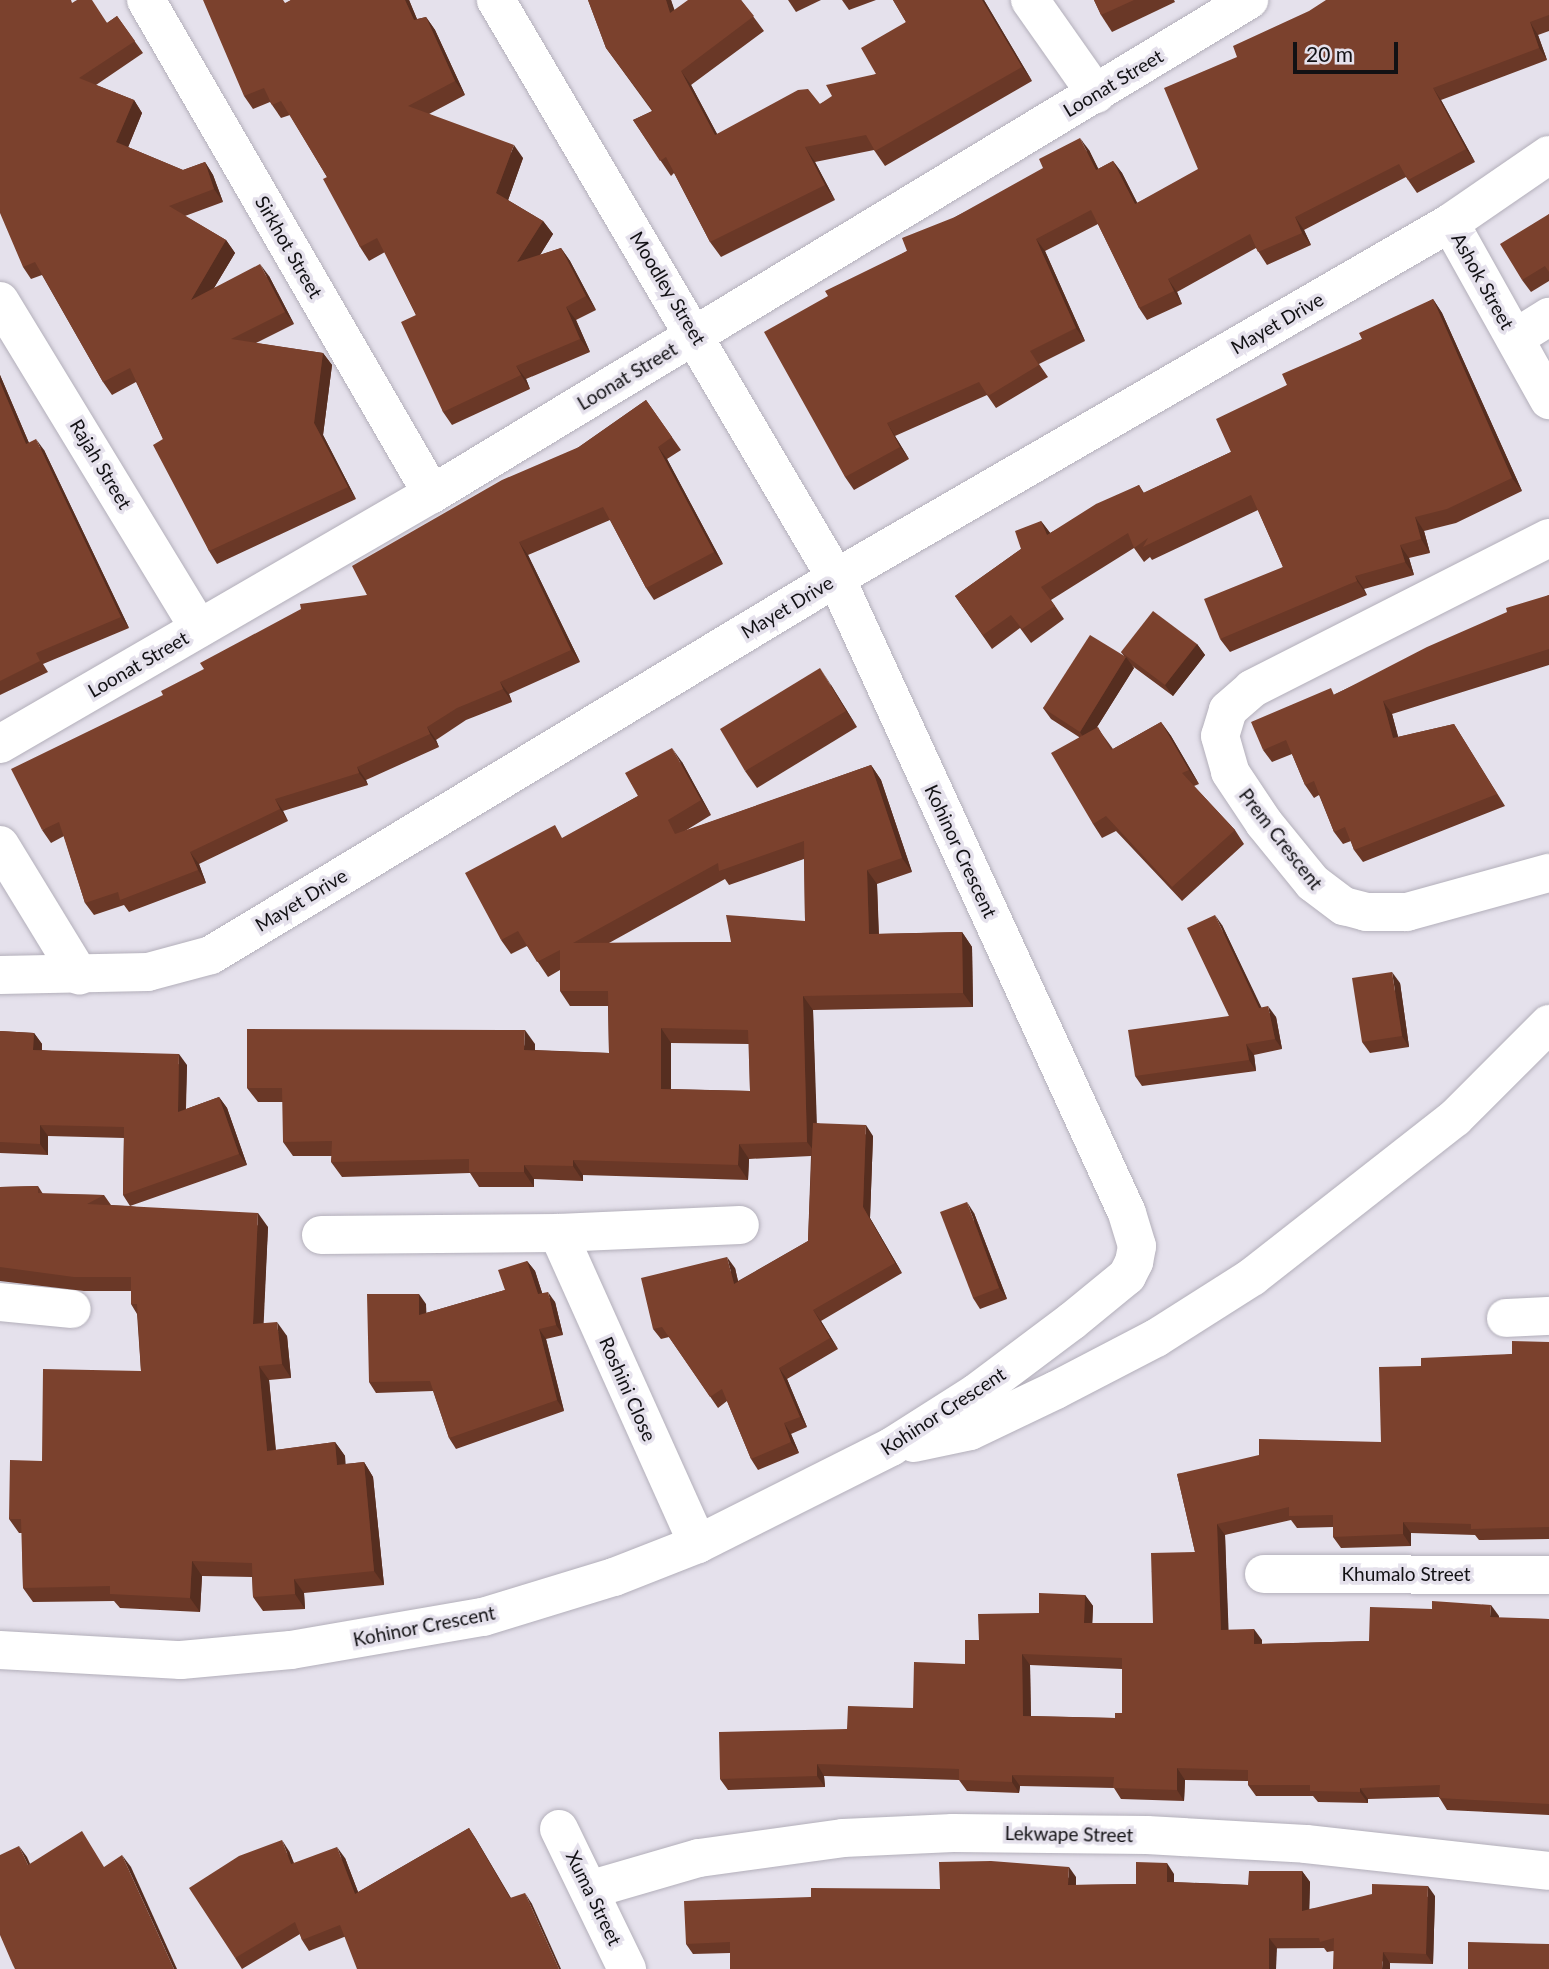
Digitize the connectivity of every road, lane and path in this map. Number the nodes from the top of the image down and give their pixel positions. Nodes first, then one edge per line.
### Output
1 (146, 0) edge
2 (496, 0) edge
3 (1030, 0) edge
4 (1249, 0) edge
5 (1096, 94) junction
6 (1549, 156) edge
7 (1450, 223) junction
8 (0, 301) edge
9 (1549, 317) edge
10 (696, 334) junction
11 (1515, 338) junction
12 (1549, 400) edge
13 (432, 494) junction
14 (1549, 538) edge
15 (836, 578) junction
16 (199, 628) junction
17 (0, 744) edge
18 (0, 845) edge
19 (1549, 873) edge
20 (0, 975) edge
21 (80, 976) junction
22 (1549, 1024) edge
23 (740, 1225) dead end
24 (558, 1233) junction
25 (321, 1235) dead end
26 (1, 1306) edge
27 (72, 1309) dead end
28 (1549, 1316) edge
29 (1506, 1318) dead end
30 (891, 1447) junction
31 (698, 1544) junction
32 (1264, 1574) dead end
33 (1549, 1575) edge
34 (0, 1650) edge
35 (559, 1829) dead end
36 (1549, 1871) edge
37 (592, 1889) junction
38 (627, 1969) edge

1 - 13 street, Sirkhot Street
2 - 10 street, Moodley Street
3 - 5 street
4 - 5 street, Loonat Street
5 - 10 street, Loonat Street
6 - 7 street, Mayet Drive
7 - 11 street, Ashok Street
7 - 15 street, Mayet Drive
8 - 16 street, Rajah Street
9 - 11 street, Ashok Street
10 - 13 street, Loonat Street
10 - 15 street, Moodley Street
11 - 12 street, Ashok Street
13 - 16 street, Loonat Street
14 - 19 street, Prem Crescent
15 - 21 street, Mayet Drive
15 - 30 street, Kohinor Crescent
16 - 17 street, Loonat Street
18 - 21 street
20 - 21 street, Mayet Drive
22 - 30 street
23 - 24 street
24 - 25 street
24 - 31 street, Roshini Close
26 - 27 street
28 - 29 street
30 - 31 street, Kohinor Crescent
31 - 34 street, Kohinor Crescent
32 - 33 street, Khumalo Street
35 - 37 street, Xuma Street
36 - 37 street, Lekwape Street
37 - 38 street, Xuma Street

